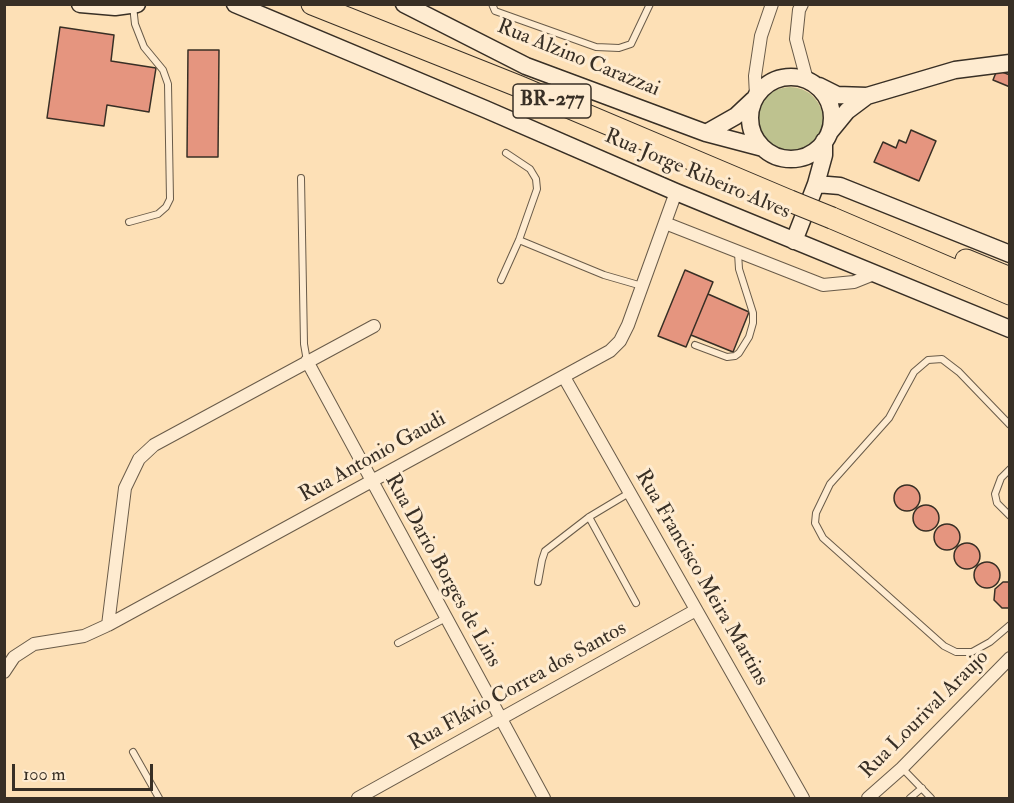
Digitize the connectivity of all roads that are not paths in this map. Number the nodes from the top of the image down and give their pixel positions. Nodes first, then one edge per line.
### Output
1 (80, 4) edge
2 (235, 4) edge
3 (312, 4) edge
4 (344, 4) edge
5 (404, 4) edge
6 (492, 4) edge
7 (650, 4) edge
8 (802, 4) edge
9 (134, 5) edge
10 (772, 5) edge
11 (1010, 63) edge
12 (810, 81) junction
13 (867, 96) junction
14 (755, 98) junction
15 (706, 133) junction
16 (825, 141) junction
17 (763, 148) junction
18 (506, 153) dead end
19 (791, 159) junction
20 (301, 178) dead end
21 (816, 184) junction
22 (676, 192) junction
23 (792, 196) junction
24 (835, 204) junction
25 (129, 222) dead end
26 (665, 223) junction
27 (519, 240) junction
28 (794, 241) junction
29 (738, 253) junction
30 (1009, 254) edge
31 (874, 274) junction
32 (1010, 278) edge
33 (501, 280) dead end
34 (642, 286) junction
35 (1010, 294) edge
36 (374, 326) dead end
37 (1010, 329) edge
38 (695, 345) dead end
39 (307, 361) junction
40 (564, 377) junction
41 (1010, 425) edge
42 (1010, 469) edge
43 (371, 480) junction
44 (630, 492) junction
45 (1010, 516) edge
46 (589, 517) junction
47 (538, 582) dead end
48 (636, 603) dead end
49 (696, 610) junction
50 (446, 618) junction
51 (108, 625) junction
52 (1010, 625) edge
53 (398, 643) dead end
54 (1010, 658) edge
55 (4, 672) edge
56 (501, 719) junction
57 (133, 752) dead end
58 (902, 768) junction
59 (922, 788) junction
60 (159, 798) edge
61 (358, 798) edge
62 (544, 798) edge
63 (803, 798) edge
64 (868, 798) edge
65 (910, 798) edge
66 (931, 798) edge

1 - 9 main road
2 - 22 main road, Rua Jorge Ribeiro Alves
3 - 23 highway, BR-277
4 - 23 highway, BR-277
5 - 15 main road, Rua Alzino Carazzai
6 - 7 lane
8 - 12 street
9 - 25 lane
10 - 14 street
11 - 13 main road
12 - 13 main road
12 - 14 main road
12 - 16 main road
13 - 16 main road
14 - 15 main road
14 - 17 main road
15 - 17 main road, Rua Alzino Carazzai
16 - 19 main road
16 - 21 main road
16 - 24 main road
17 - 19 main road
18 - 27 lane
19 - 21 main road
20 - 39 lane
21 - 24 main road
21 - 28 main road
22 - 26 street, Rua Antonio Gaudi
22 - 28 main road, Rua Jorge Ribeiro Alves
23 - 24 highway, BR-277
24 - 30 main road
24 - 32 highway, BR-277
24 - 35 highway, BR-277
26 - 29 street
26 - 34 street, Rua Antonio Gaudi
27 - 33 lane
27 - 34 lane
28 - 31 main road, Rua Jorge Ribeiro Alves
29 - 31 street
29 - 38 lane
31 - 37 main road, Rua Jorge Ribeiro Alves
34 - 40 street, Rua Antonio Gaudi
36 - 39 street
39 - 43 street, Rua Dario Borges de Lins
39 - 51 street
40 - 43 street, Rua Antonio Gaudi
40 - 44 street, Rua Francisco Meira Martins
41 - 52 lane
42 - 45 lane
43 - 50 street, Rua Dario Borges de Lins
43 - 51 street, Rua Antonio Gaudi
44 - 46 lane
44 - 49 street, Rua Francisco Meira Martins
46 - 47 lane
46 - 48 lane
49 - 56 street, Rua Flávio Correa dos Santos
49 - 63 street, Rua Francisco Meira Martins
50 - 53 lane
50 - 56 street, Rua Dario Borges de Lins
51 - 55 street, Rua Antonio Gaudi
54 - 58 street, Rua Lourival Araujo
56 - 61 street, Rua Flávio Correa dos Santos
56 - 62 street, Rua Dario Borges de Lins
57 - 60 lane
58 - 59 lane
58 - 64 street, Rua Lourival Araujo
59 - 65 lane
59 - 66 lane

